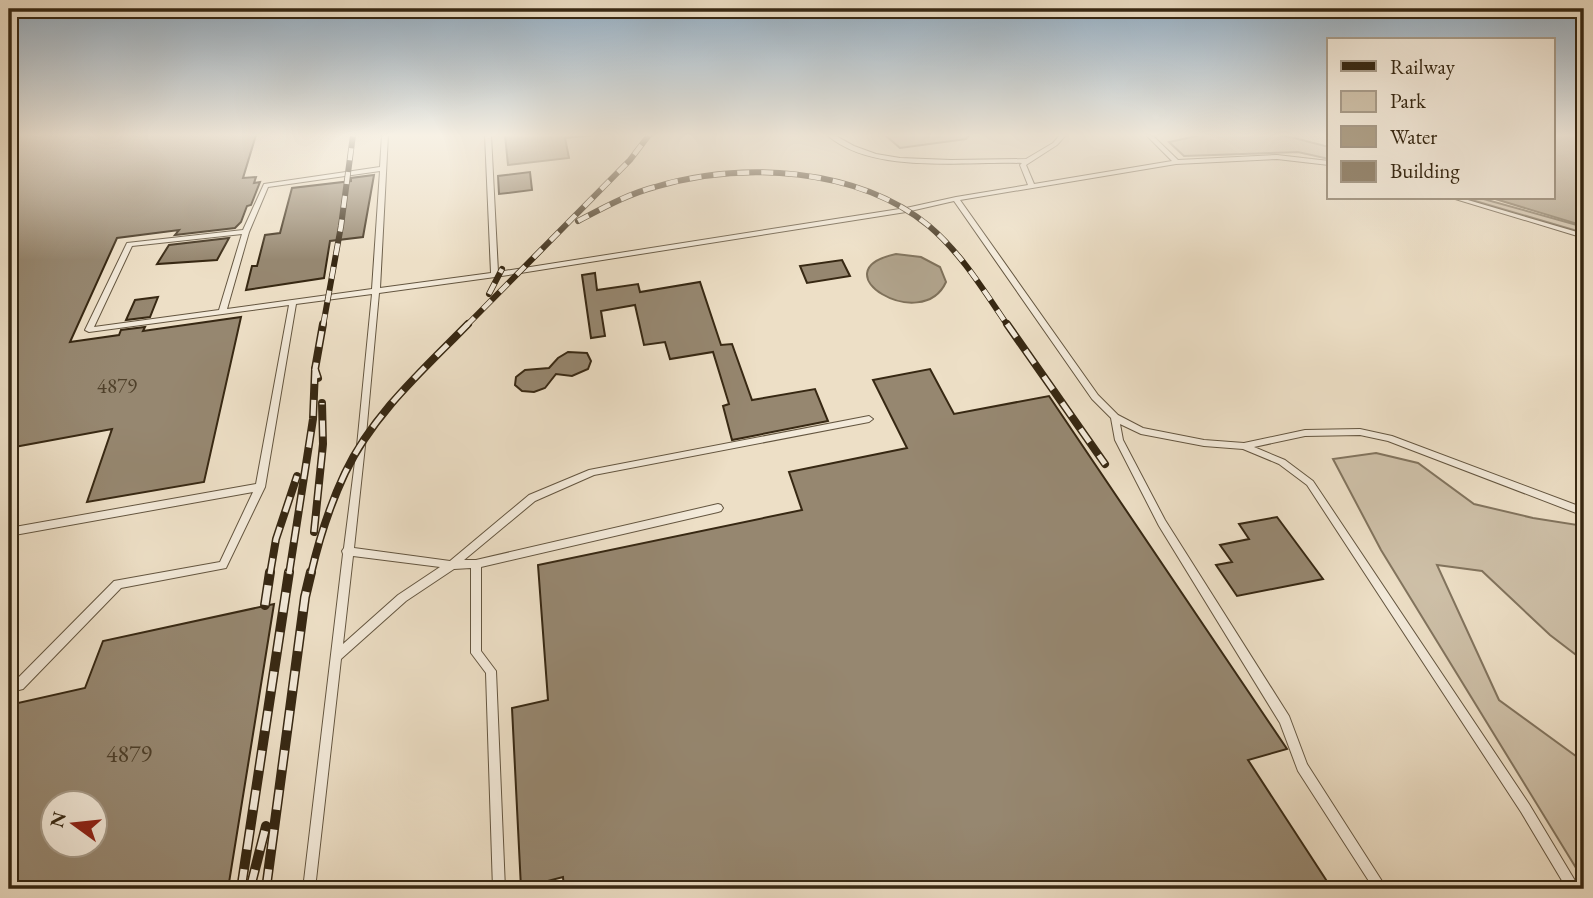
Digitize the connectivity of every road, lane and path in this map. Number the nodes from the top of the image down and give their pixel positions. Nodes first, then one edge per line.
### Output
1 (324, 177) edge
2 (381, 177) edge
3 (490, 177) edge
4 (1027, 177) edge
5 (1087, 177) edge
6 (1032, 186) junction
7 (956, 199) junction
8 (1462, 200) edge
9 (246, 232) junction
10 (1584, 236) edge
11 (495, 275) junction
12 (376, 291) junction
13 (293, 302) junction
14 (222, 312) junction
15 (1115, 417) junction
16 (869, 419) dead end
17 (1244, 446) junction
18 (260, 487) junction
19 (718, 508) dead end
20 (1584, 512) edge
21 (9, 532) edge
22 (347, 551) junction
23 (476, 564) junction
24 (452, 565) junction
25 (336, 657) junction
26 (19, 685) dead end
27 (309, 889) edge
28 (499, 889) edge
29 (1381, 889) edge
30 (1574, 889) edge

1 - 9 lane
2 - 12 lane
3 - 11 lane
4 - 6 lane
5 - 6 lane
6 - 7 lane
7 - 11 lane
7 - 15 lane
8 - 10 lane
9 - 14 lane
9 - 14 lane
11 - 12 lane
12 - 13 lane
12 - 22 lane
13 - 14 lane
13 - 18 lane
15 - 17 lane
15 - 29 lane
16 - 24 lane
17 - 20 lane
17 - 30 lane
18 - 21 lane
18 - 26 lane
19 - 23 lane
22 - 24 lane
22 - 25 lane
23 - 24 lane
23 - 28 lane
24 - 25 lane
25 - 27 lane

